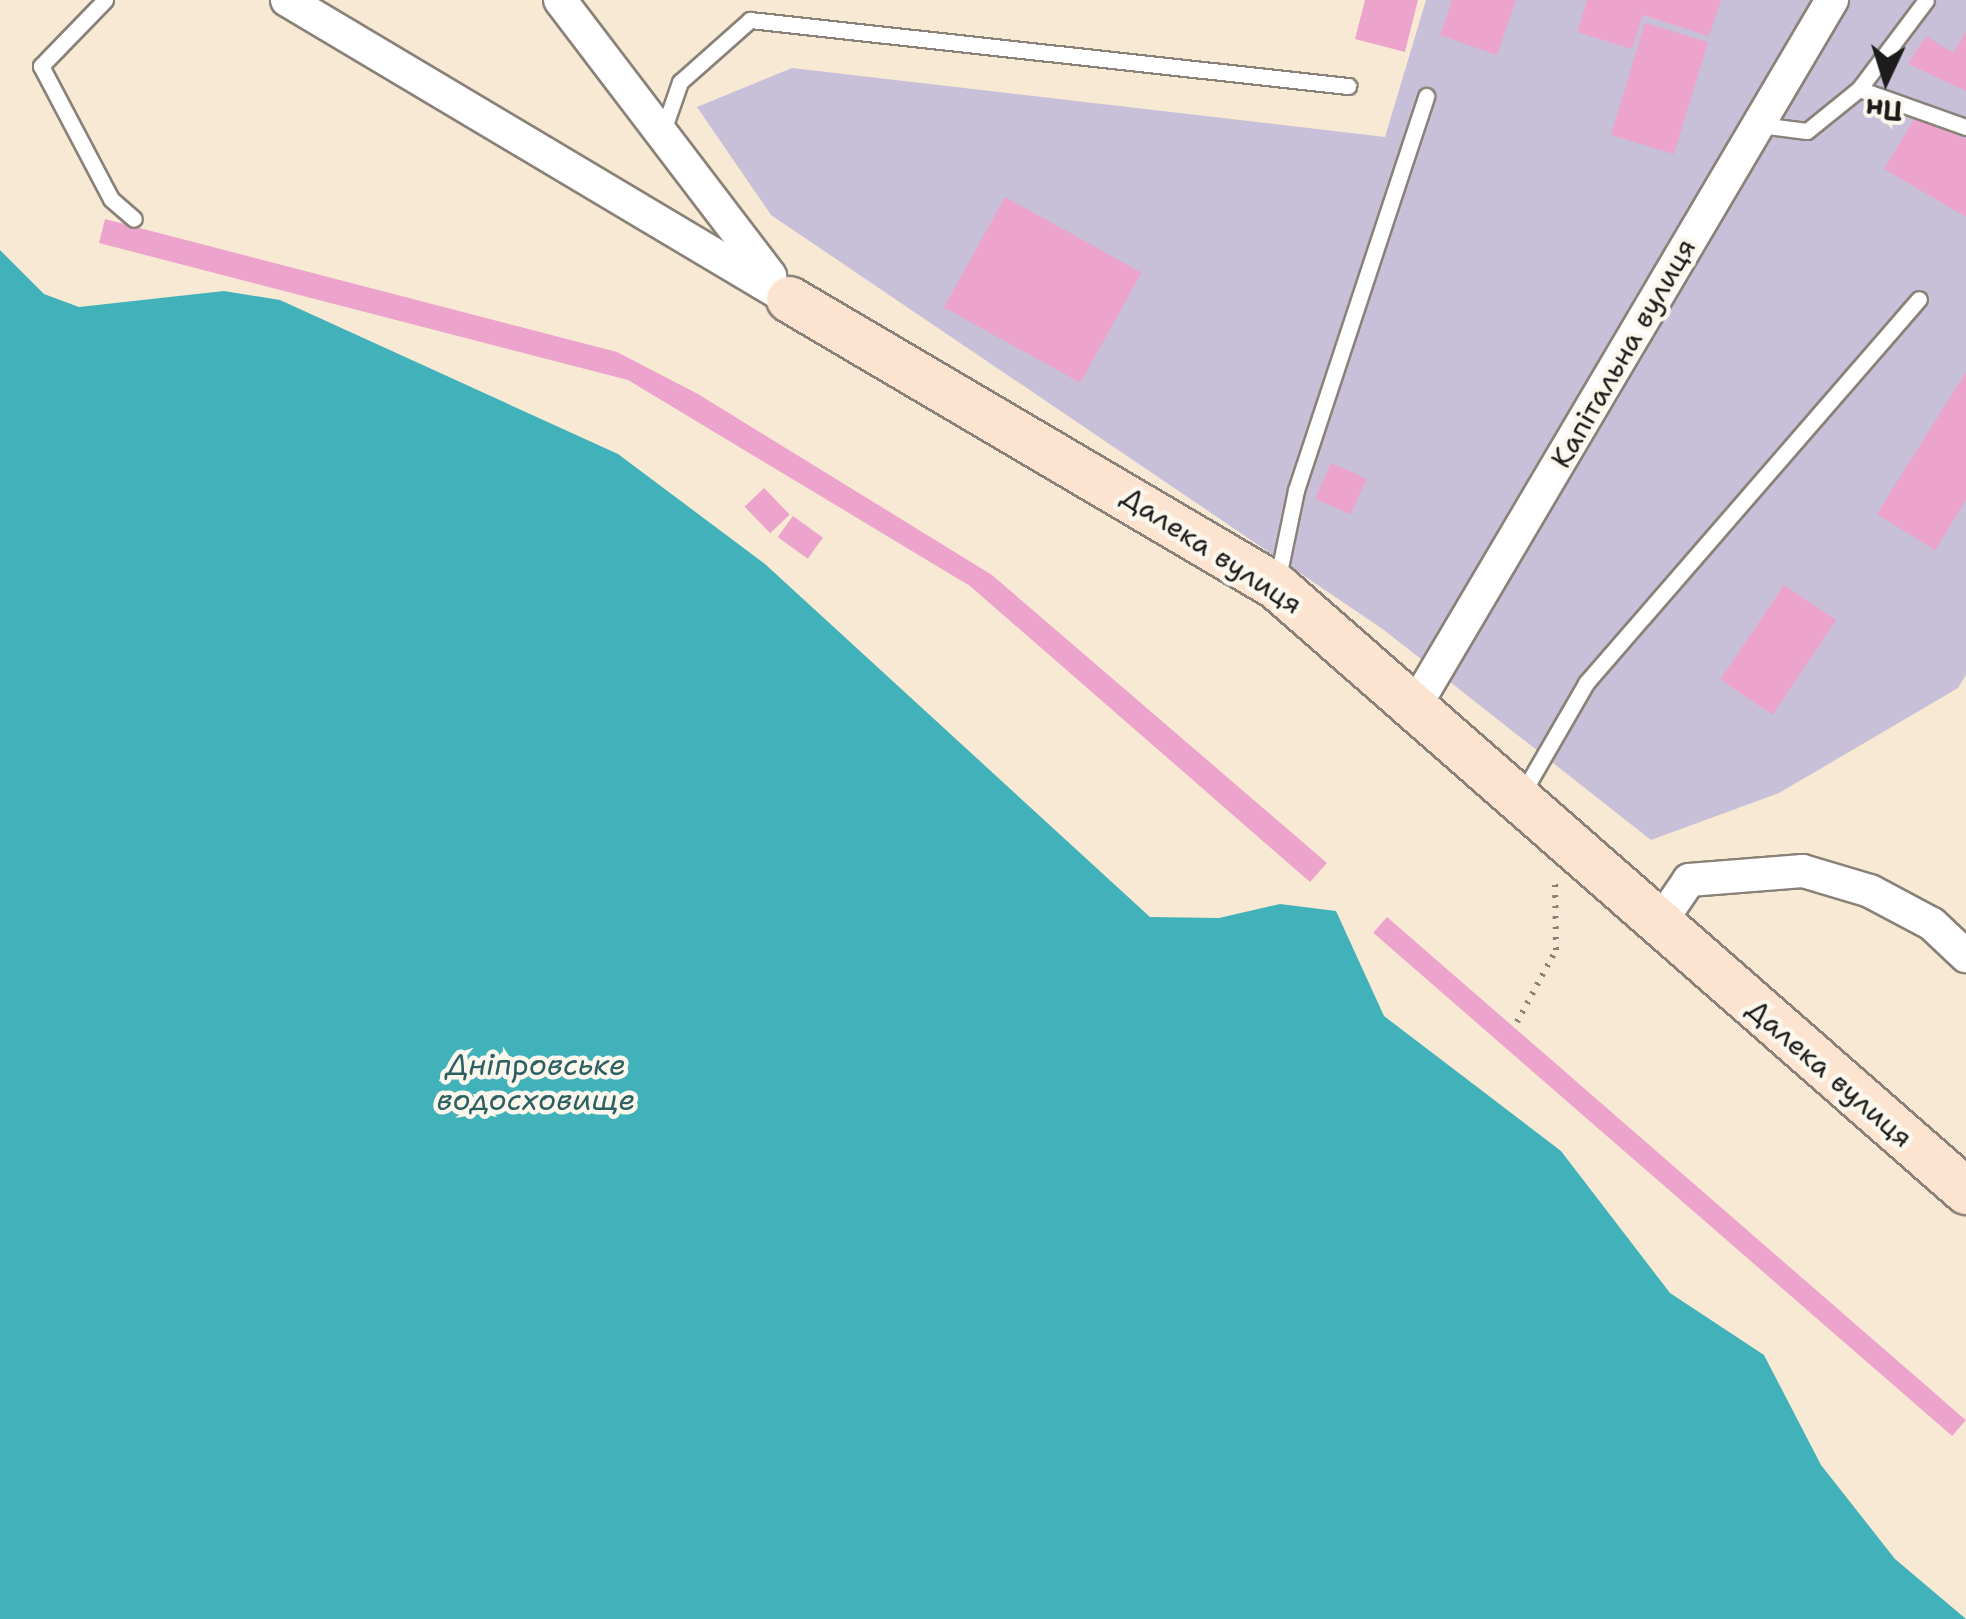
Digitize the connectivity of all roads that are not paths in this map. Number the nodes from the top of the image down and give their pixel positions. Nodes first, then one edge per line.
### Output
1 (105, 0) edge
2 (287, 0) edge
3 (1832, 0) edge
4 (1926, 0) edge
5 (569, 4) edge
6 (1348, 86) dead end
7 (1859, 89) junction
8 (1426, 96) dead end
9 (1757, 124) junction
10 (1966, 127) edge
11 (664, 128) junction
12 (134, 219) dead end
13 (1919, 298) dead end
14 (789, 299) junction
15 (1276, 586) junction
16 (1415, 706) junction
17 (1519, 800) junction
18 (1659, 924) junction
19 (1966, 956) edge
20 (1966, 1191) edge

1 - 12 lane
2 - 14 street
3 - 9 street, Капітальна вулиця
4 - 7 lane
5 - 11 street, Далека вулиця
6 - 11 lane
7 - 9 lane
7 - 10 lane
8 - 15 lane
9 - 16 street, Капітальна вулиця
11 - 14 street, Далека вулиця
13 - 17 lane
14 - 15 street, Далека вулиця
15 - 16 street, Далека вулиця
16 - 17 street, Далека вулиця
17 - 18 street, Далека вулиця
18 - 19 street
18 - 20 street, Далека вулиця

